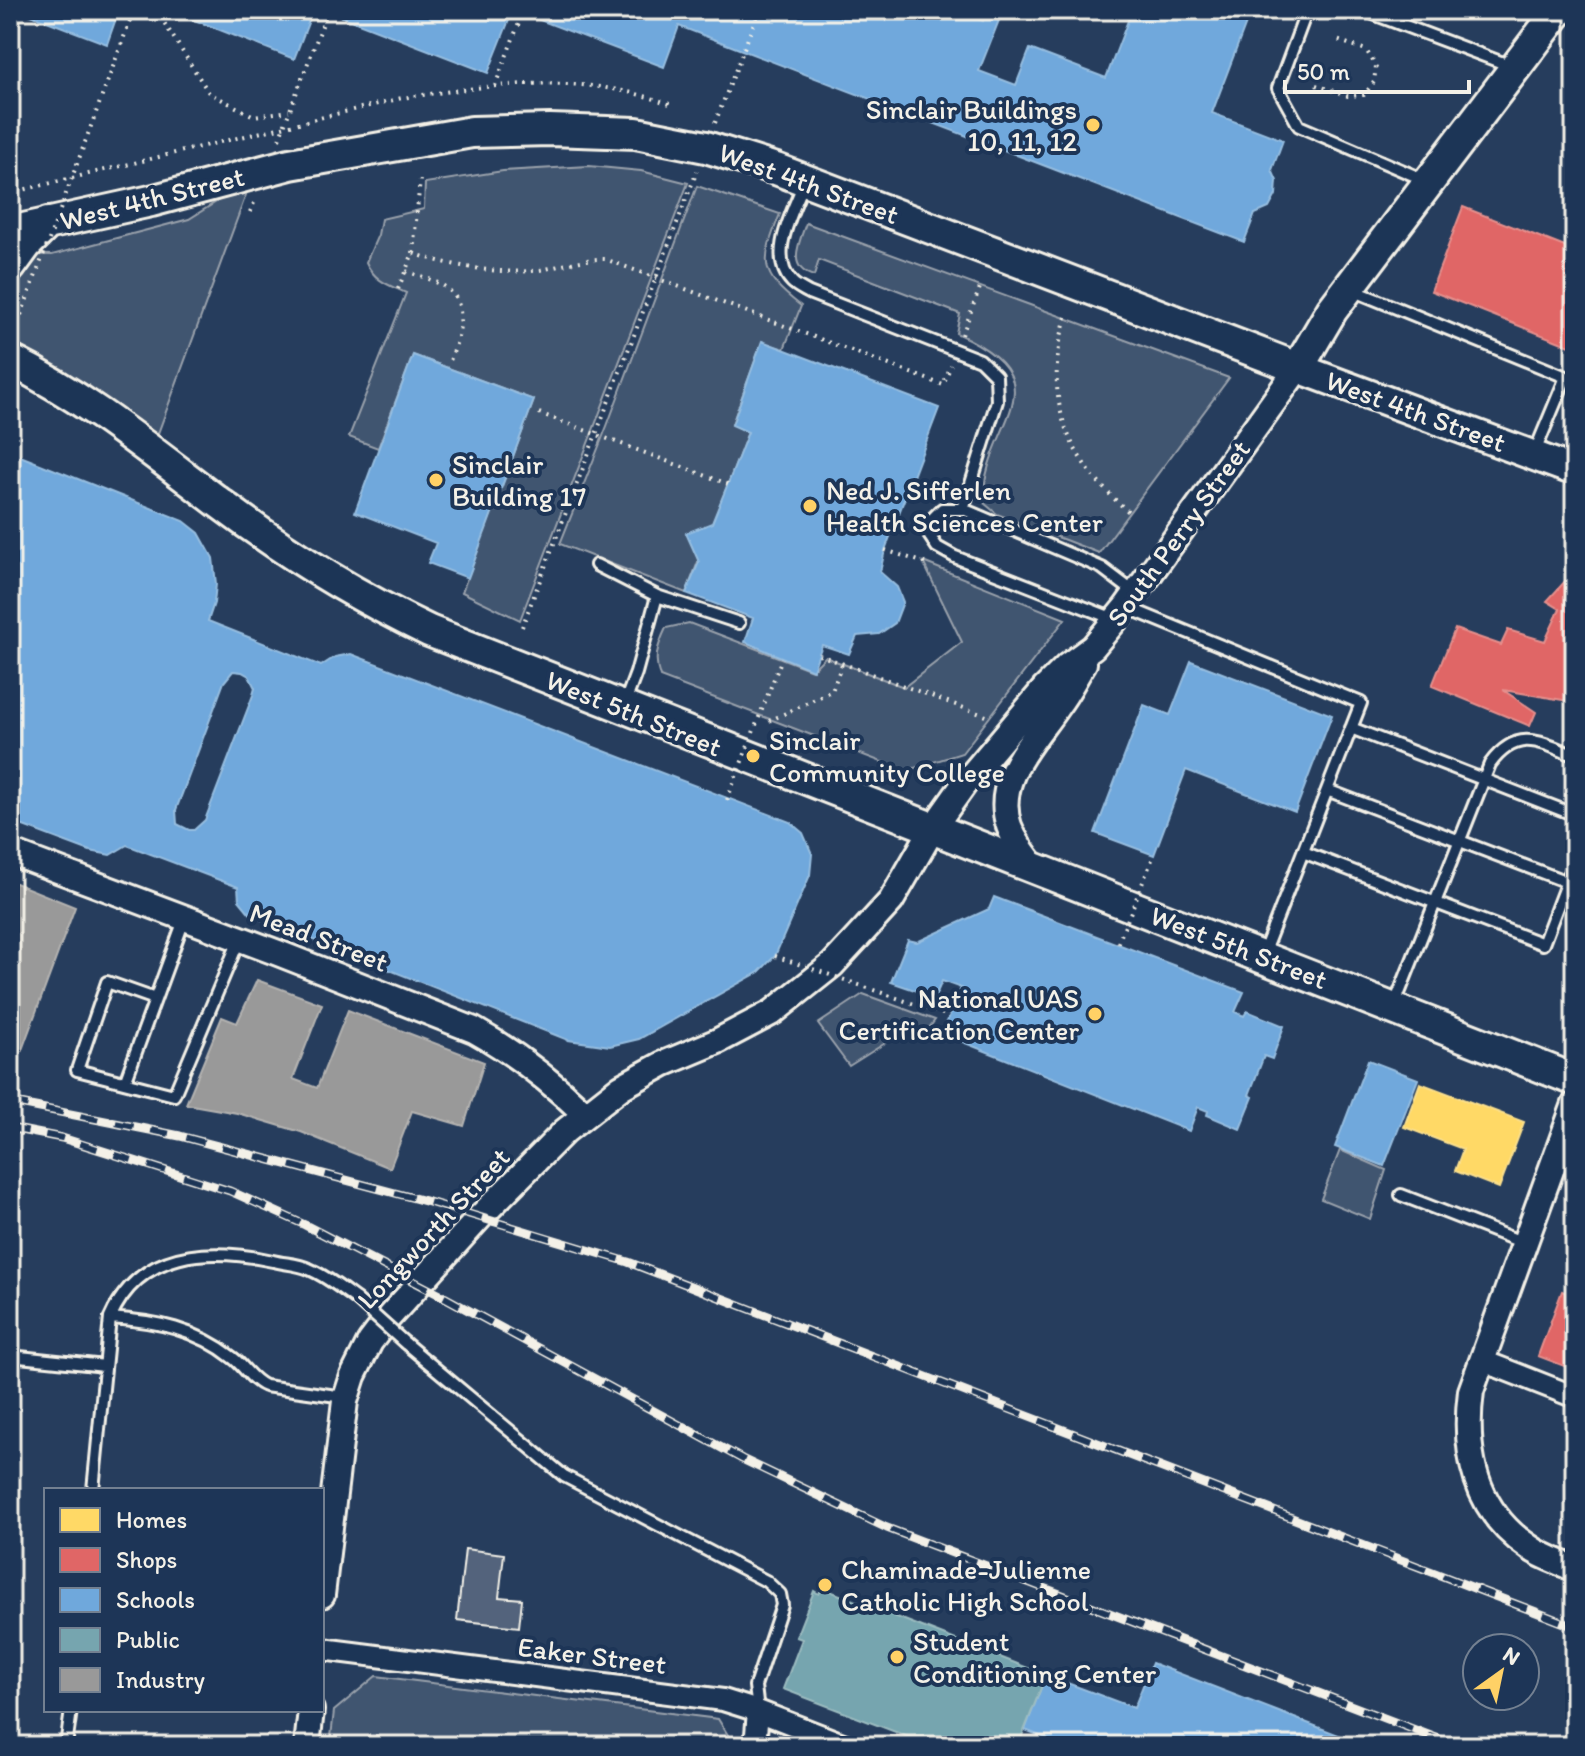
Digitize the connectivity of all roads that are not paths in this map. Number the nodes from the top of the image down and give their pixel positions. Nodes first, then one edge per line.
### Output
1 (1307, 10) edge
2 (1363, 10) edge
3 (1559, 10) edge
4 (1515, 68) junction
5 (806, 179) junction
6 (1429, 182) junction
7 (48, 223) junction
8 (10, 232) edge
9 (10, 267) edge
10 (1348, 288) junction
11 (11, 356) edge
12 (1298, 368) junction
13 (1534, 455) junction
14 (1575, 471) edge
15 (963, 509) junction
16 (596, 565) dead end
17 (657, 596) junction
18 (1126, 607) junction
19 (739, 623) dead end
20 (1093, 647) junction
21 (624, 707) junction
22 (1351, 728) junction
23 (1575, 756) edge
24 (1483, 780) junction
25 (1327, 790) junction
26 (1575, 815) edge
27 (933, 828) junction
28 (1459, 841) junction
29 (10, 852) edge
30 (1303, 852) junction
31 (1575, 860) edge
32 (1035, 868) junction
33 (1567, 882) junction
34 (1435, 903) junction
35 (185, 918) junction
36 (241, 938) junction
37 (1262, 956) junction
38 (155, 999) junction
39 (1394, 1009) junction
40 (759, 1020) joint
41 (1575, 1080) edge
42 (125, 1082) junction
43 (1575, 1104) edge
44 (585, 1114) junction
45 (1401, 1195) dead end
46 (1524, 1243) junction
47 (110, 1318) junction
48 (10, 1356) edge
49 (1483, 1361) junction
50 (105, 1366) junction
51 (346, 1397) junction
52 (1575, 1397) edge
53 (93, 1488) edge
54 (1575, 1569) edge
55 (324, 1578) edge
56 (324, 1649) edge
57 (758, 1711) junction
58 (71, 1712) edge
59 (311, 1712) edge
60 (66, 1746) edge
61 (307, 1746) edge
62 (755, 1746) edge
63 (848, 1746) edge

1 - 6 lane
2 - 4 lane
3 - 4 main road, South Perry Street
4 - 6 main road, South Perry Street
5 - 7 main road, West 4th Street
5 - 12 main road, West 4th Street
5 - 15 lane
6 - 10 main road, South Perry Street
7 - 8 main road, West 4th Street
7 - 9 main road
10 - 12 main road, South Perry Street
10 - 13 lane
11 - 21 main road, West 5th Street
12 - 13 main road, West 4th Street
12 - 18 street, South Perry Street
13 - 14 main road, West 4th Street
15 - 18 lane
15 - 18 lane
16 - 17 lane
17 - 19 lane
17 - 21 lane
18 - 20 street, South Perry Street
18 - 22 lane
20 - 27 street, South Perry Street
20 - 32 street
21 - 27 main road, West 5th Street
22 - 24 lane
22 - 25 lane
23 - 24 lane
24 - 26 lane
24 - 28 lane
25 - 28 lane
25 - 30 lane
27 - 32 main road, West 5th Street
27 - 40 street, South Perry Street
28 - 33 lane
28 - 34 lane
29 - 35 street, Mead Street
30 - 34 lane
30 - 37 lane
31 - 33 lane
32 - 37 main road, West 5th Street
33 - 34 lane
34 - 39 lane
35 - 36 street, Mead Street
35 - 38 lane
36 - 42 lane
36 - 44 street, Mead Street
37 - 39 main road, West 5th Street
38 - 42 lane
38 - 42 lane
39 - 41 main road, West 5th Street
40 - 44 street, Longworth Street
43 - 46 street
44 - 51 street, Longworth Street
45 - 46 lane
46 - 49 street
47 - 50 lane
47 - 51 lane
47 - 57 lane, bridge
48 - 50 lane
49 - 52 street
49 - 54 street
50 - 53 lane
51 - 55 street, Longworth Street
56 - 57 street, Eaker Street
57 - 62 street
57 - 63 street, Eaker Street
58 - 60 lane
59 - 61 street

